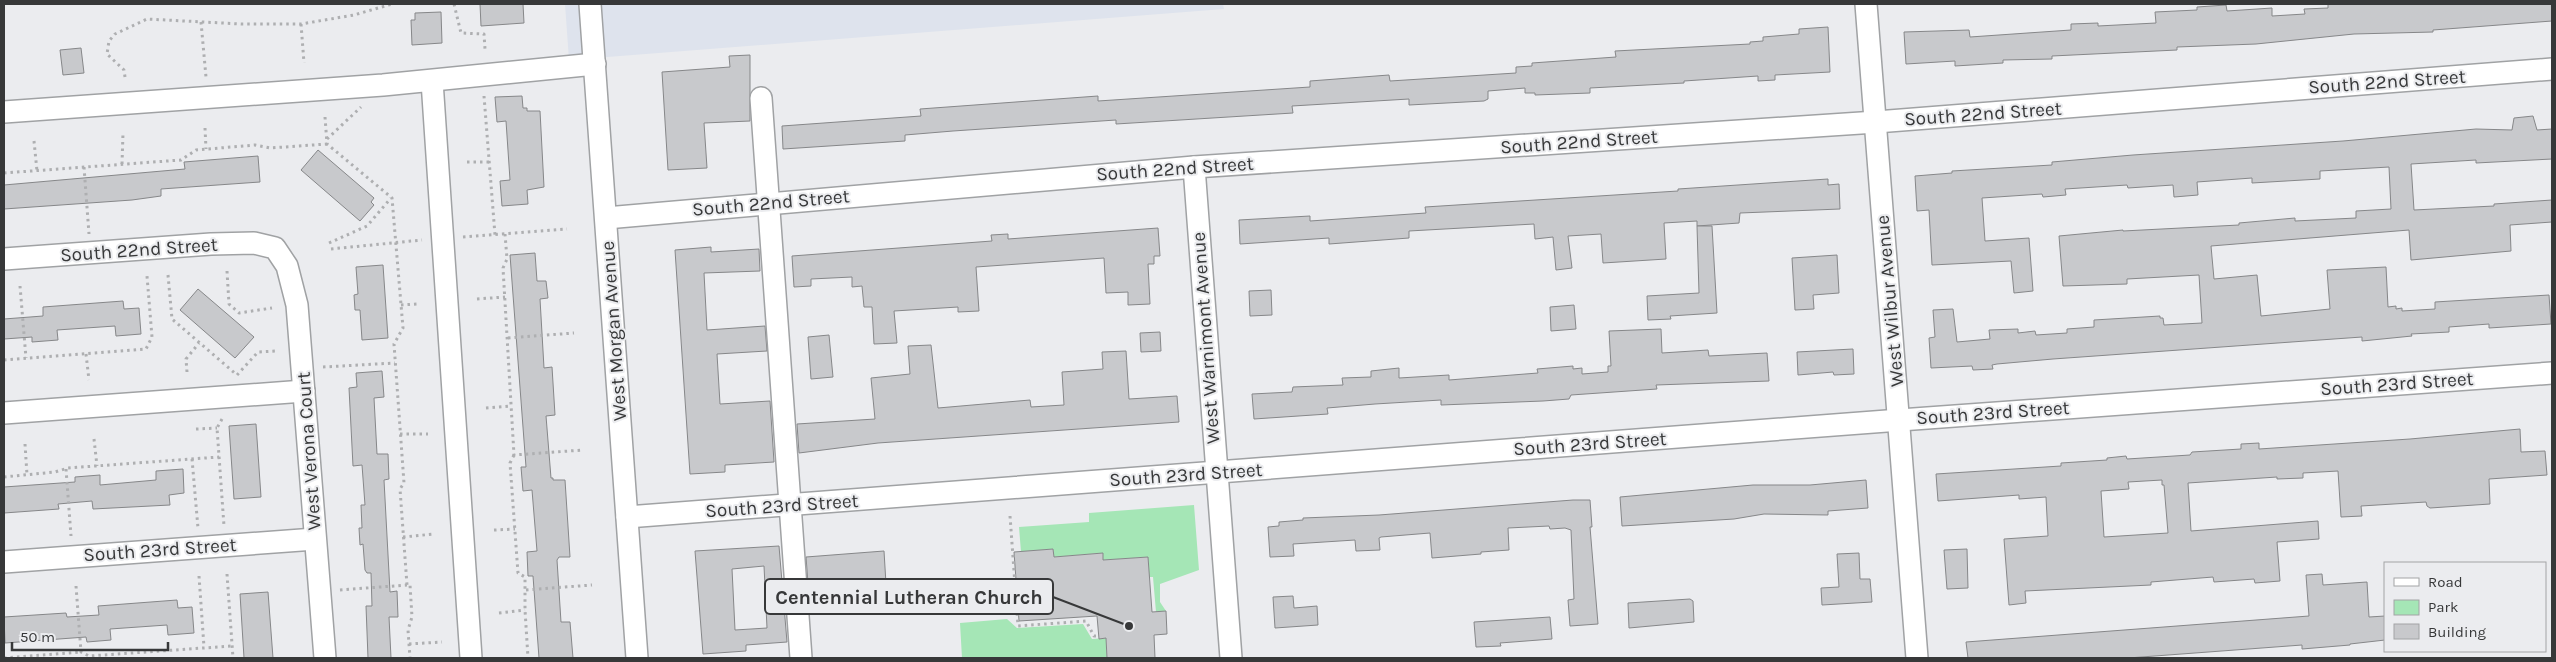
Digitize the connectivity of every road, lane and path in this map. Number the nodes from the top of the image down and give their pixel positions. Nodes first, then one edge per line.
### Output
1 (392, 4) edge
2 (454, 4) edge
3 (590, 4) edge
4 (1866, 4) edge
5 (201, 22) junction
6 (301, 24) junction
7 (485, 49) dead end
8 (304, 63) dead end
9 (595, 64) junction
10 (2552, 69) edge
11 (125, 77) dead end
12 (432, 81) junction
13 (383, 85) junction
14 (493, 94) dead end
15 (208, 98) junction
16 (761, 98) dead end
17 (4, 112) edge
18 (325, 117) dead end
19 (1876, 122) junction
20 (205, 128) dead end
21 (122, 133) dead end
22 (34, 141) dead end
23 (327, 142) junction
24 (206, 149) junction
25 (468, 162) dead end
26 (489, 162) junction
27 (122, 164) junction
28 (84, 167) junction
29 (1194, 167) junction
30 (37, 171) junction
31 (4, 173) edge
32 (392, 198) junction
33 (769, 204) junction
34 (606, 218) junction
35 (505, 234) dead end
36 (89, 235) dead end
37 (495, 235) dead end
38 (329, 243) dead end
39 (275, 248) joint
40 (4, 259) edge
41 (227, 271) dead end
42 (168, 275) dead end
43 (147, 276) dead end
44 (20, 286) dead end
45 (505, 297) junction
46 (477, 300) dead end
47 (417, 304) dead end
48 (400, 305) junction
49 (272, 308) dead end
50 (574, 333) dead end
51 (508, 338) junction
52 (199, 343) junction
53 (276, 351) dead end
54 (86, 354) junction
55 (26, 358) junction
56 (4, 360) edge
57 (396, 363) junction
58 (324, 367) dead end
59 (187, 372) dead end
60 (2552, 374) edge
61 (89, 380) dead end
62 (304, 390) junction
63 (511, 406) junction
64 (486, 408) dead end
65 (4, 413) edge
66 (231, 418) dead end
67 (1900, 420) junction
68 (217, 428) junction
69 (196, 429) dead end
70 (400, 434) junction
71 (428, 434) dead end
72 (94, 439) dead end
73 (25, 444) dead end
74 (582, 450) dead end
75 (514, 455) junction
76 (219, 457) junction
77 (192, 459) junction
78 (97, 466) junction
79 (66, 469) junction
80 (1216, 473) junction
81 (27, 475) junction
82 (4, 477) edge
83 (791, 505) junction
84 (1010, 516) dead end
85 (627, 517) junction
86 (224, 527) dead end
87 (198, 529) dead end
88 (515, 529) junction
89 (494, 530) dead end
90 (434, 534) dead end
91 (403, 537) junction
92 (71, 539) dead end
93 (316, 539) junction
94 (4, 562) edge
95 (227, 574) dead end
96 (199, 576) dead end
97 (407, 585) junction
98 (592, 585) dead end
99 (76, 586) dead end
100 (339, 590) dead end
101 (526, 590) junction
102 (525, 610) junction
103 (499, 613) dead end
104 (1098, 636) dead end
105 (442, 642) dead end
106 (409, 644) junction
107 (232, 646) junction
108 (204, 647) junction
109 (81, 652) junction
110 (42, 657) edge
111 (102, 657) edge
112 (4, 658) edge
113 (233, 658) edge
114 (325, 658) edge
115 (410, 658) edge
116 (471, 658) edge
117 (528, 658) edge
118 (637, 658) edge
119 (801, 658) edge
120 (1231, 658) edge
121 (1917, 658) edge

1 - 6 path
2 - 7 path
3 - 9 street, West Morgan Avenue
4 - 19 street, West Wilbur Avenue
5 - 6 path
5 - 11 path
5 - 15 path
6 - 8 path
9 - 12 street
9 - 34 street, West Morgan Avenue
10 - 19 street, South 22nd Street
12 - 13 street
12 - 116 street
13 - 15 street
13 - 23 path
14 - 26 path
15 - 17 street
16 - 33 street
18 - 23 path
19 - 29 street, South 22nd Street
19 - 67 street, West Wilbur Avenue
20 - 24 path
21 - 27 path
22 - 30 path
23 - 24 path
23 - 32 path
24 - 27 path
25 - 26 path
26 - 37 path
27 - 28 path
28 - 30 path
28 - 36 path
29 - 33 street, South 22nd Street
29 - 80 street, West Warnimont Avenue
30 - 31 path
32 - 38 path
32 - 48 path
33 - 34 street, South 22nd Street
33 - 83 street
34 - 85 street, West Morgan Avenue
35 - 45 path
39 - 40 street, South 22nd Street
39 - 62 street, West Verona Court
41 - 49 path
42 - 52 path
43 - 54 path
44 - 55 path
45 - 46 path
45 - 51 path
47 - 48 path
48 - 57 path
50 - 51 path
51 - 63 path
52 - 53 path
52 - 59 path
54 - 55 path
54 - 61 path
55 - 56 path
57 - 58 path
57 - 70 path
60 - 67 street, South 23rd Street
62 - 65 street
62 - 93 street, West Verona Court
63 - 64 path
63 - 75 path
66 - 68 path
67 - 80 street, South 23rd Street
67 - 121 street, West Wilbur Avenue
68 - 69 path
68 - 76 path
70 - 71 path
70 - 91 path
72 - 78 path
73 - 81 path
74 - 75 path
75 - 88 path
76 - 77 path
76 - 86 path
77 - 78 path
77 - 87 path
78 - 79 path
79 - 81 path
79 - 92 path
80 - 83 street, South 23rd Street
80 - 120 street, West Warnimont Avenue
81 - 82 path
83 - 85 street, South 23rd Street
83 - 119 street
84 - 104 path
85 - 118 street, West Morgan Avenue
88 - 89 path
88 - 101 path
90 - 91 path
91 - 97 path
93 - 94 street, South 23rd Street
93 - 114 street, West Verona Court
95 - 107 path
96 - 108 path
97 - 100 path
97 - 106 path
98 - 101 path
99 - 109 path
101 - 102 path
102 - 103 path
102 - 117 path
105 - 106 path
106 - 115 path
107 - 108 path
107 - 113 path
108 - 111 path
109 - 110 path
109 - 111 path
110 - 112 path

